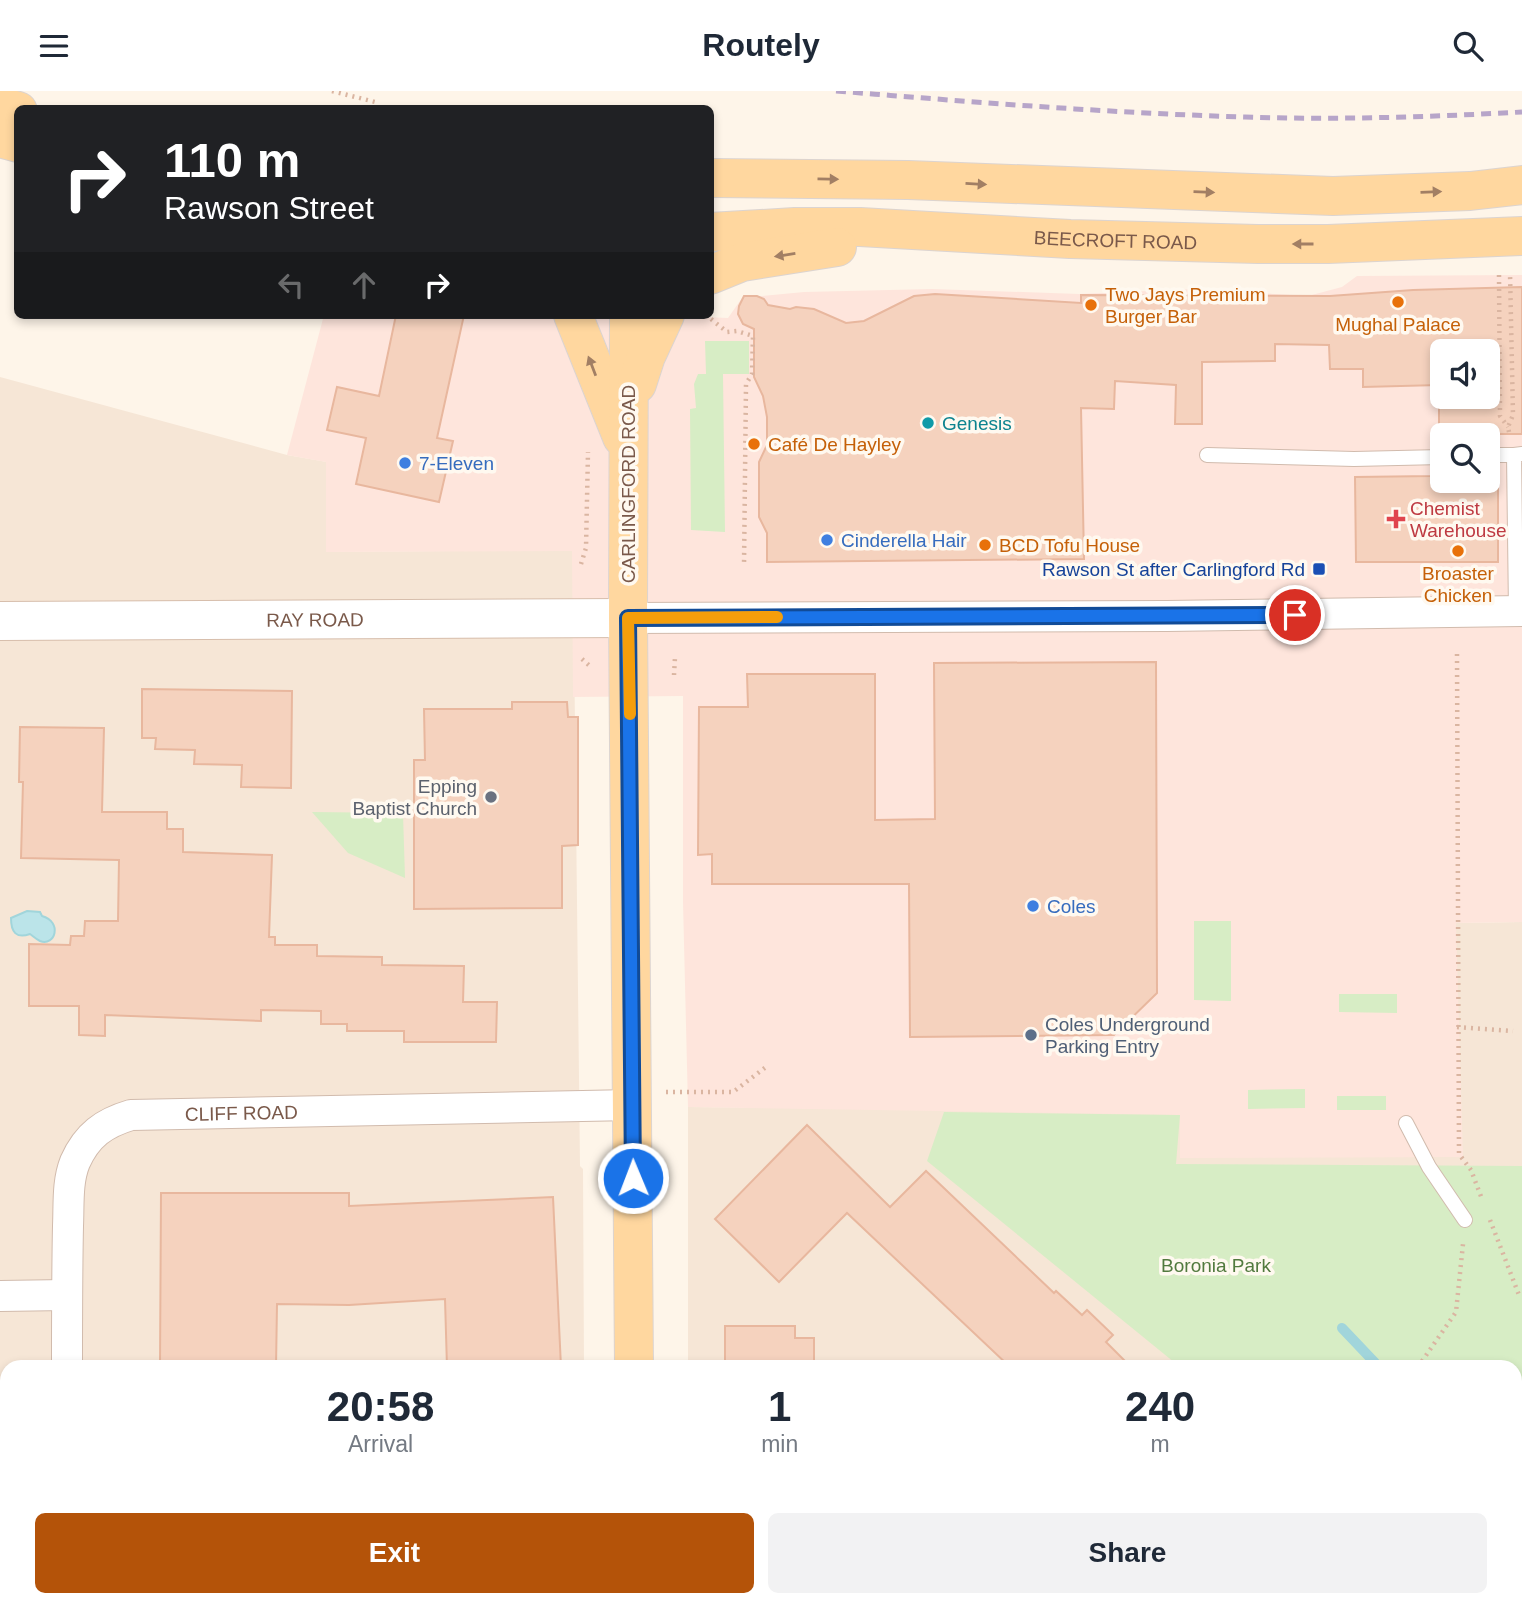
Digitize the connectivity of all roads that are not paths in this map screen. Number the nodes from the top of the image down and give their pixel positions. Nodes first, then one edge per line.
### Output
1 (714, 178) edge
2 (1522, 185) edge
3 (714, 232) edge
4 (925, 232) junction
5 (1522, 236) edge
6 (714, 274) edge
7 (574, 319) edge
8 (629, 319) edge
9 (664, 319) edge
10 (628, 452) junction
11 (1208, 455) dead end
12 (1500, 455) edge
13 (1518, 455) edge
14 (1430, 457) edge
15 (1519, 611) edge
16 (628, 618) junction
17 (0, 621) edge
18 (632, 1098) junction
19 (1406, 1123) dead end
20 (1465, 1220) road end
21 (66, 1295) junction
22 (0, 1296) edge
23 (67, 1360) edge
24 (634, 1360) edge

1 -> 2 main road
3 - 4 main road, BEECROFT ROAD
5 -> 4 main road, BEECROFT ROAD
4 -> 6 main road
10 -> 7 main road
8 - 10 main road, CARLINGFORD ROAD
9 - 10 main road
10 - 16 main road, CARLINGFORD ROAD
11 - 14 lane
12 - 13 lane
13 - 15 lane
15 - 16 street
16 - 17 street, RAY ROAD
16 - 18 main road, CARLINGFORD ROAD
18 - 21 street, CLIFF ROAD
18 - 24 main road, CARLINGFORD ROAD
19 - 20 lane
21 - 22 street
21 - 23 street, CLIFF ROAD

